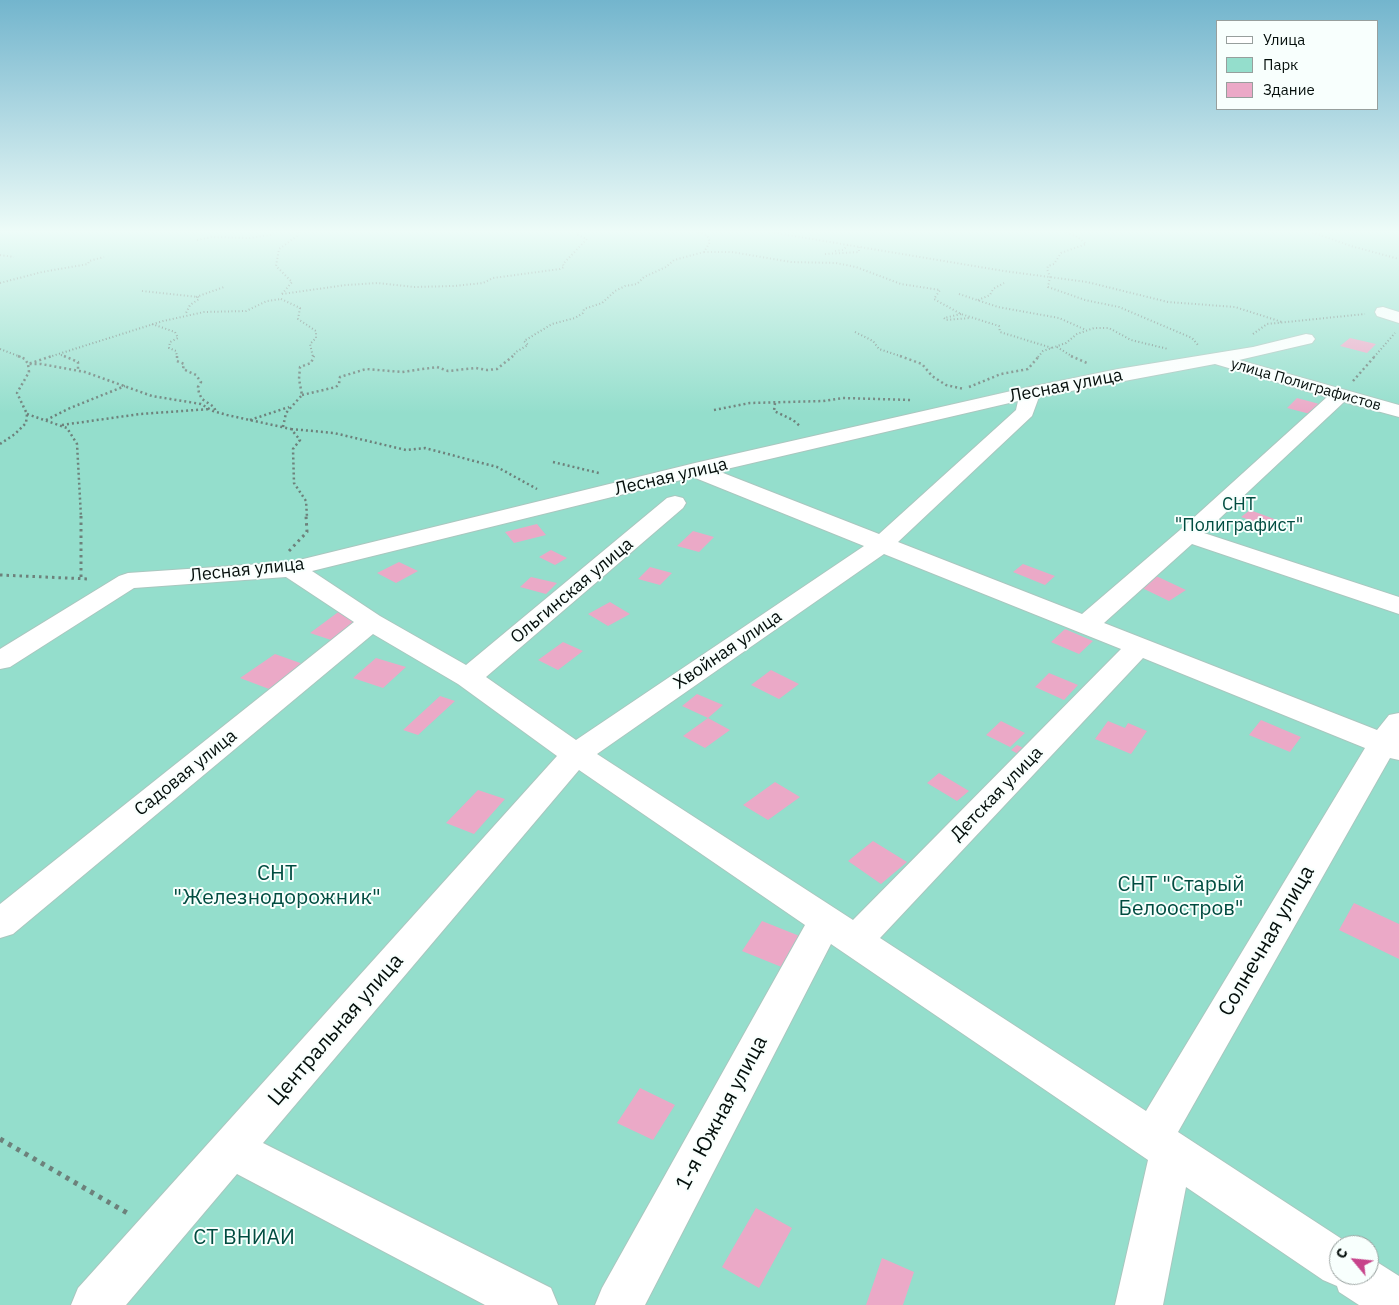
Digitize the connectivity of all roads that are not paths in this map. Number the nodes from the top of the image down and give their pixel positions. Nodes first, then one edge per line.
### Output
1 (1306, 339) dead end
2 (1214, 359) junction
3 (1030, 393) junction
4 (1341, 394) junction
5 (1399, 411) edge
6 (695, 470) junction
7 (675, 503) dead end
8 (1188, 535) junction
9 (881, 545) junction
10 (291, 569) junction
11 (1399, 606) edge
12 (371, 622) junction
13 (1085, 626) junction
14 (1139, 647) junction
15 (0, 661) edge
16 (468, 678) junction
17 (1394, 738) edge
18 (576, 754) junction
19 (0, 924) edge
20 (840, 931) junction
21 (1161, 1145) junction
22 (232, 1149) junction
23 (1329, 1257) edge
24 (1371, 1285) edge
25 (1399, 1304) edge
26 (95, 1305) edge
27 (534, 1305) edge
28 (619, 1305) edge
29 (1138, 1305) edge

1 - 2 street, Лесная улица
2 - 3 street, Лесная улица
2 - 4 street, улица Полиграфистов
3 - 6 street, Лесная улица
3 - 9 street, Хвойная улица
4 - 5 street, улица Полиграфистов
4 - 8 street
6 - 9 street
6 - 10 street, Лесная улица
7 - 16 street, Ольгинская улица
8 - 11 street
8 - 13 street
9 - 13 street
9 - 18 street, Хвойная улица
10 - 12 street
10 - 15 street, Лесная улица
12 - 16 street
12 - 19 street, Садовая улица
13 - 14 street
14 - 17 street
14 - 20 street, Детская улица
16 - 18 street
17 - 21 street, Солнечная улица
18 - 20 street
18 - 22 street, Центральная улица
20 - 21 street
20 - 28 street, 1-я Южная улица
21 - 23 street
21 - 29 street, Солнечная улица
22 - 26 street, Центральная улица
22 - 27 street
24 - 25 street

